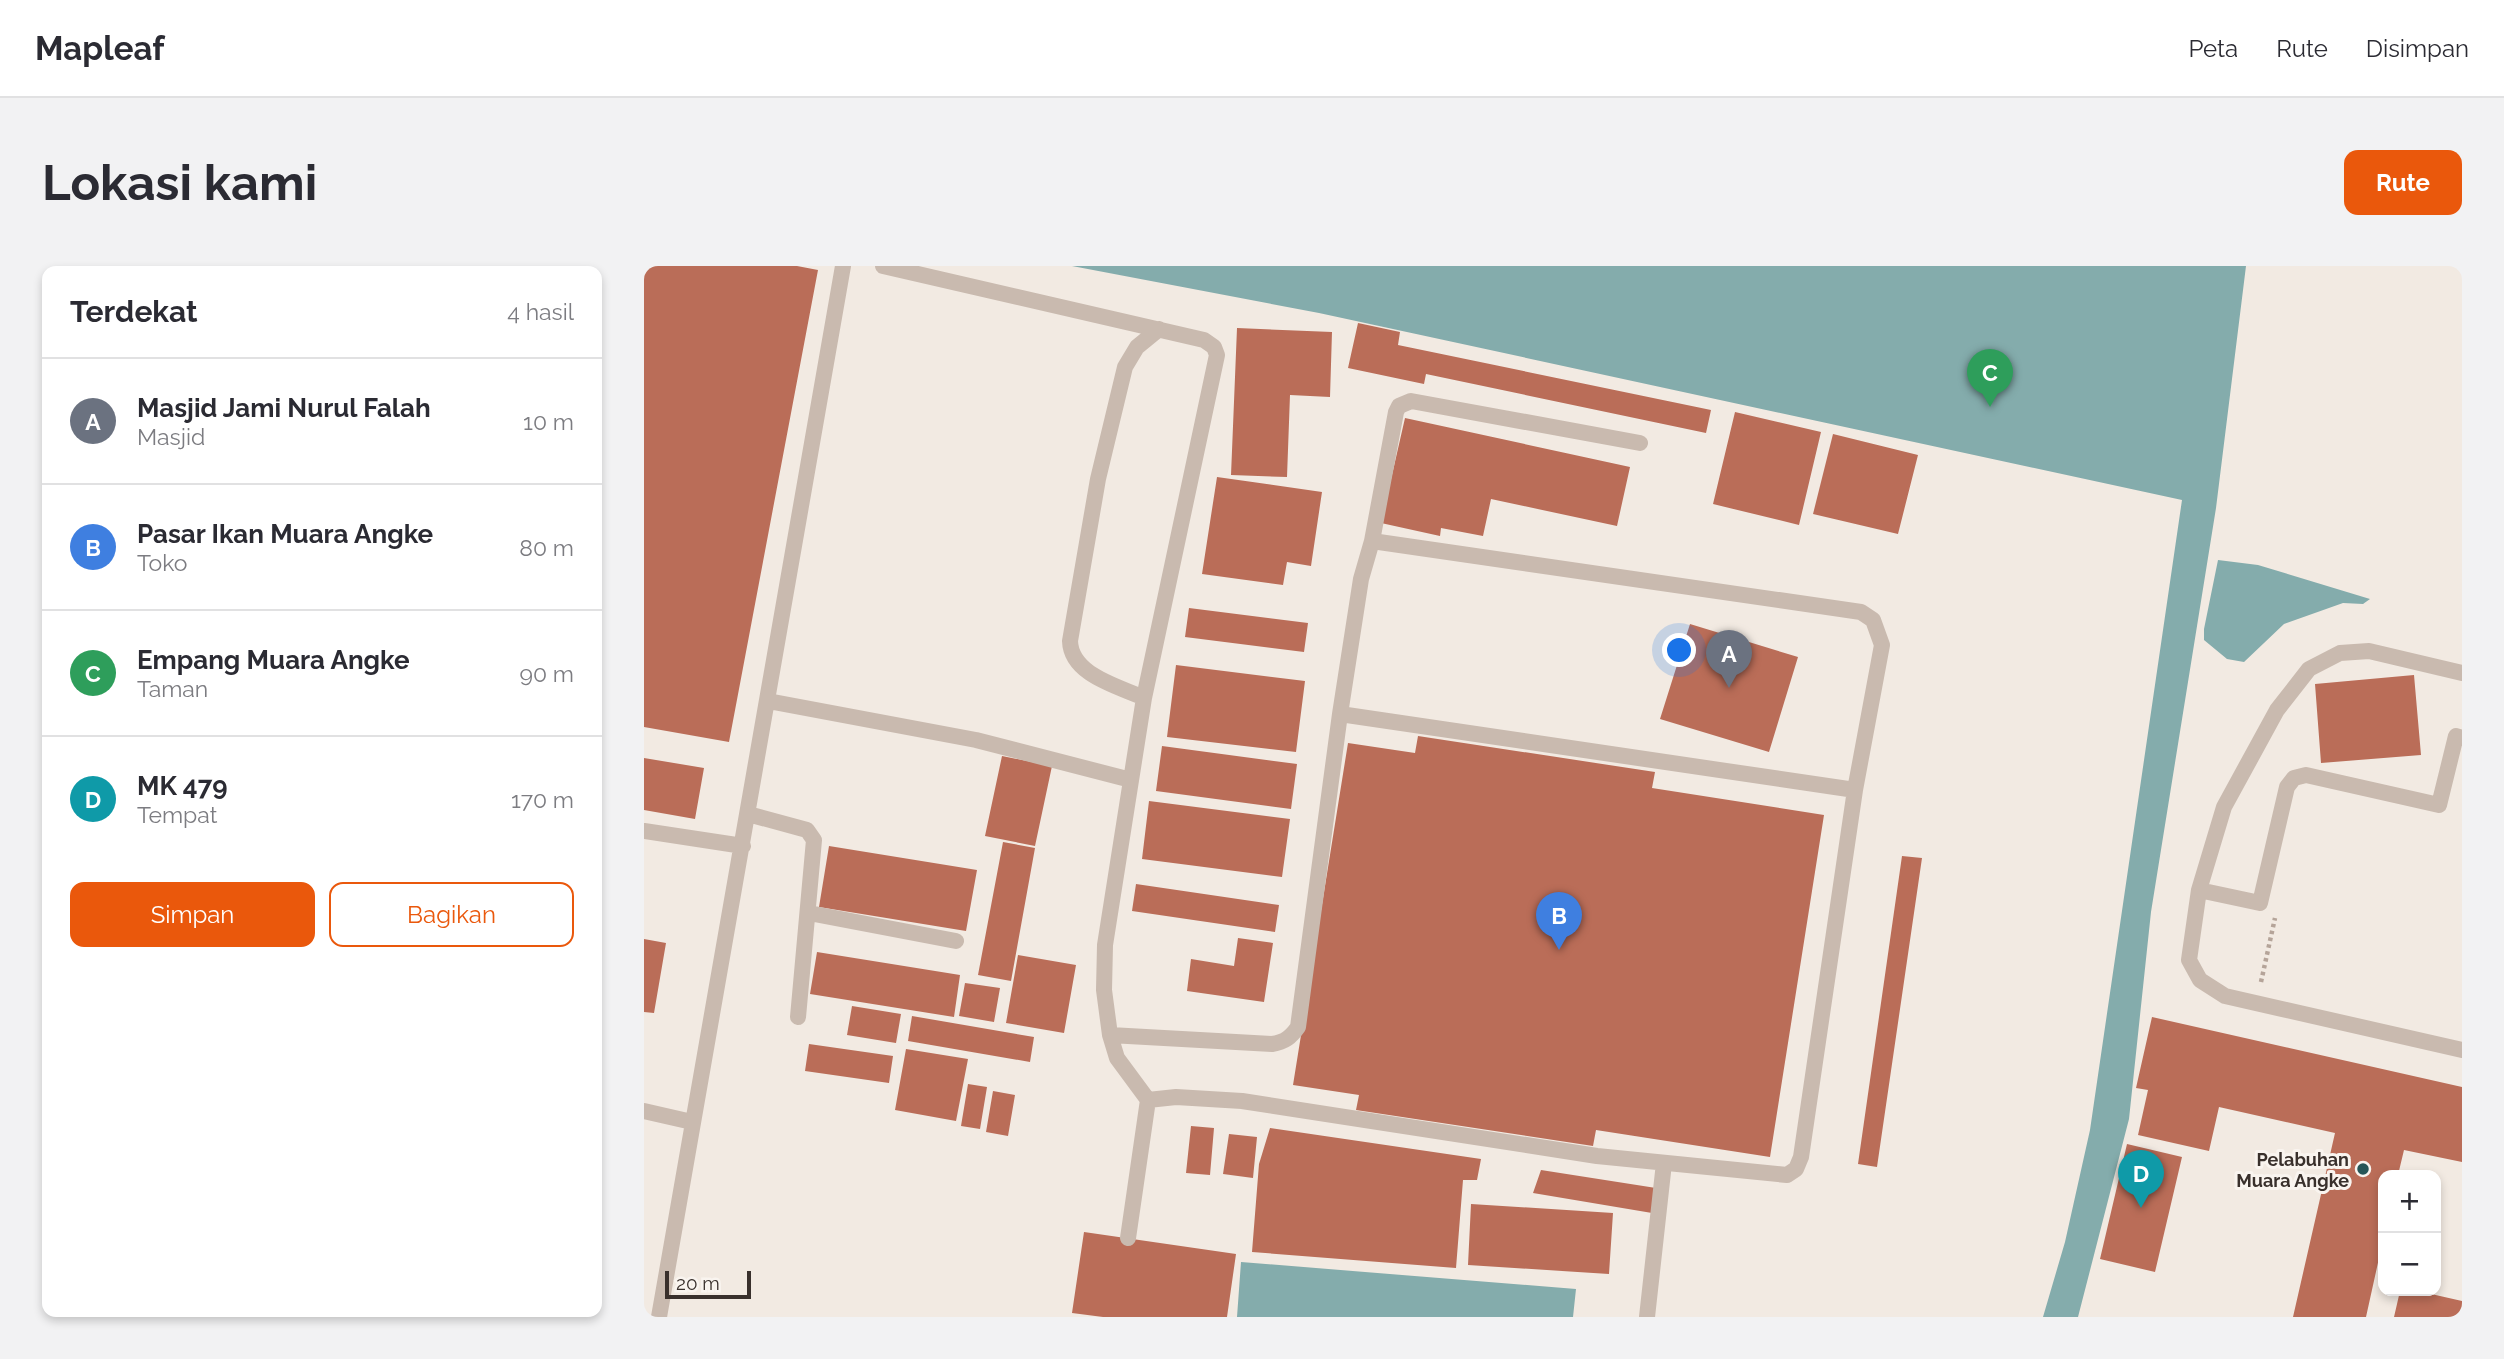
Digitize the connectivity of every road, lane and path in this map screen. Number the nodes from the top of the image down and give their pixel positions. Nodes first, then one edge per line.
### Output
1 (843, 266) edge
2 (883, 266) edge
3 (1159, 329) junction
4 (1640, 443) dead end
5 (1372, 541) junction
6 (2462, 673) edge
7 (1144, 698) junction
8 (768, 701) junction
9 (1340, 714) junction
10 (2462, 738) edge
11 (1131, 780) junction
12 (1855, 790) junction
13 (748, 814) junction
14 (644, 831) edge
15 (743, 846) junction
16 (2199, 890) junction
17 (809, 913) junction
18 (956, 942) dead end
19 (798, 1017) dead end
20 (1110, 1035) junction
21 (2462, 1050) edge
22 (1148, 1100) junction
23 (644, 1111) edge
24 (692, 1122) junction
25 (1664, 1163) junction
26 (1128, 1238) dead end
27 (659, 1317) edge
28 (1647, 1317) edge

1 - 8 lane
2 - 3 lane
3 - 7 lane
3 - 7 lane
4 - 5 lane
5 - 9 lane
5 - 12 lane
6 - 16 lane
7 - 11 lane
8 - 11 lane
8 - 13 lane
9 - 12 lane
9 - 20 lane
10 - 16 lane
11 - 20 lane
12 - 25 lane
13 - 15 lane
13 - 17 lane
14 - 15 lane
15 - 24 lane
16 - 21 lane
17 - 18 lane
17 - 19 lane
20 - 22 lane
22 - 25 lane
22 - 26 lane
23 - 24 lane
24 - 27 lane
25 - 28 lane

